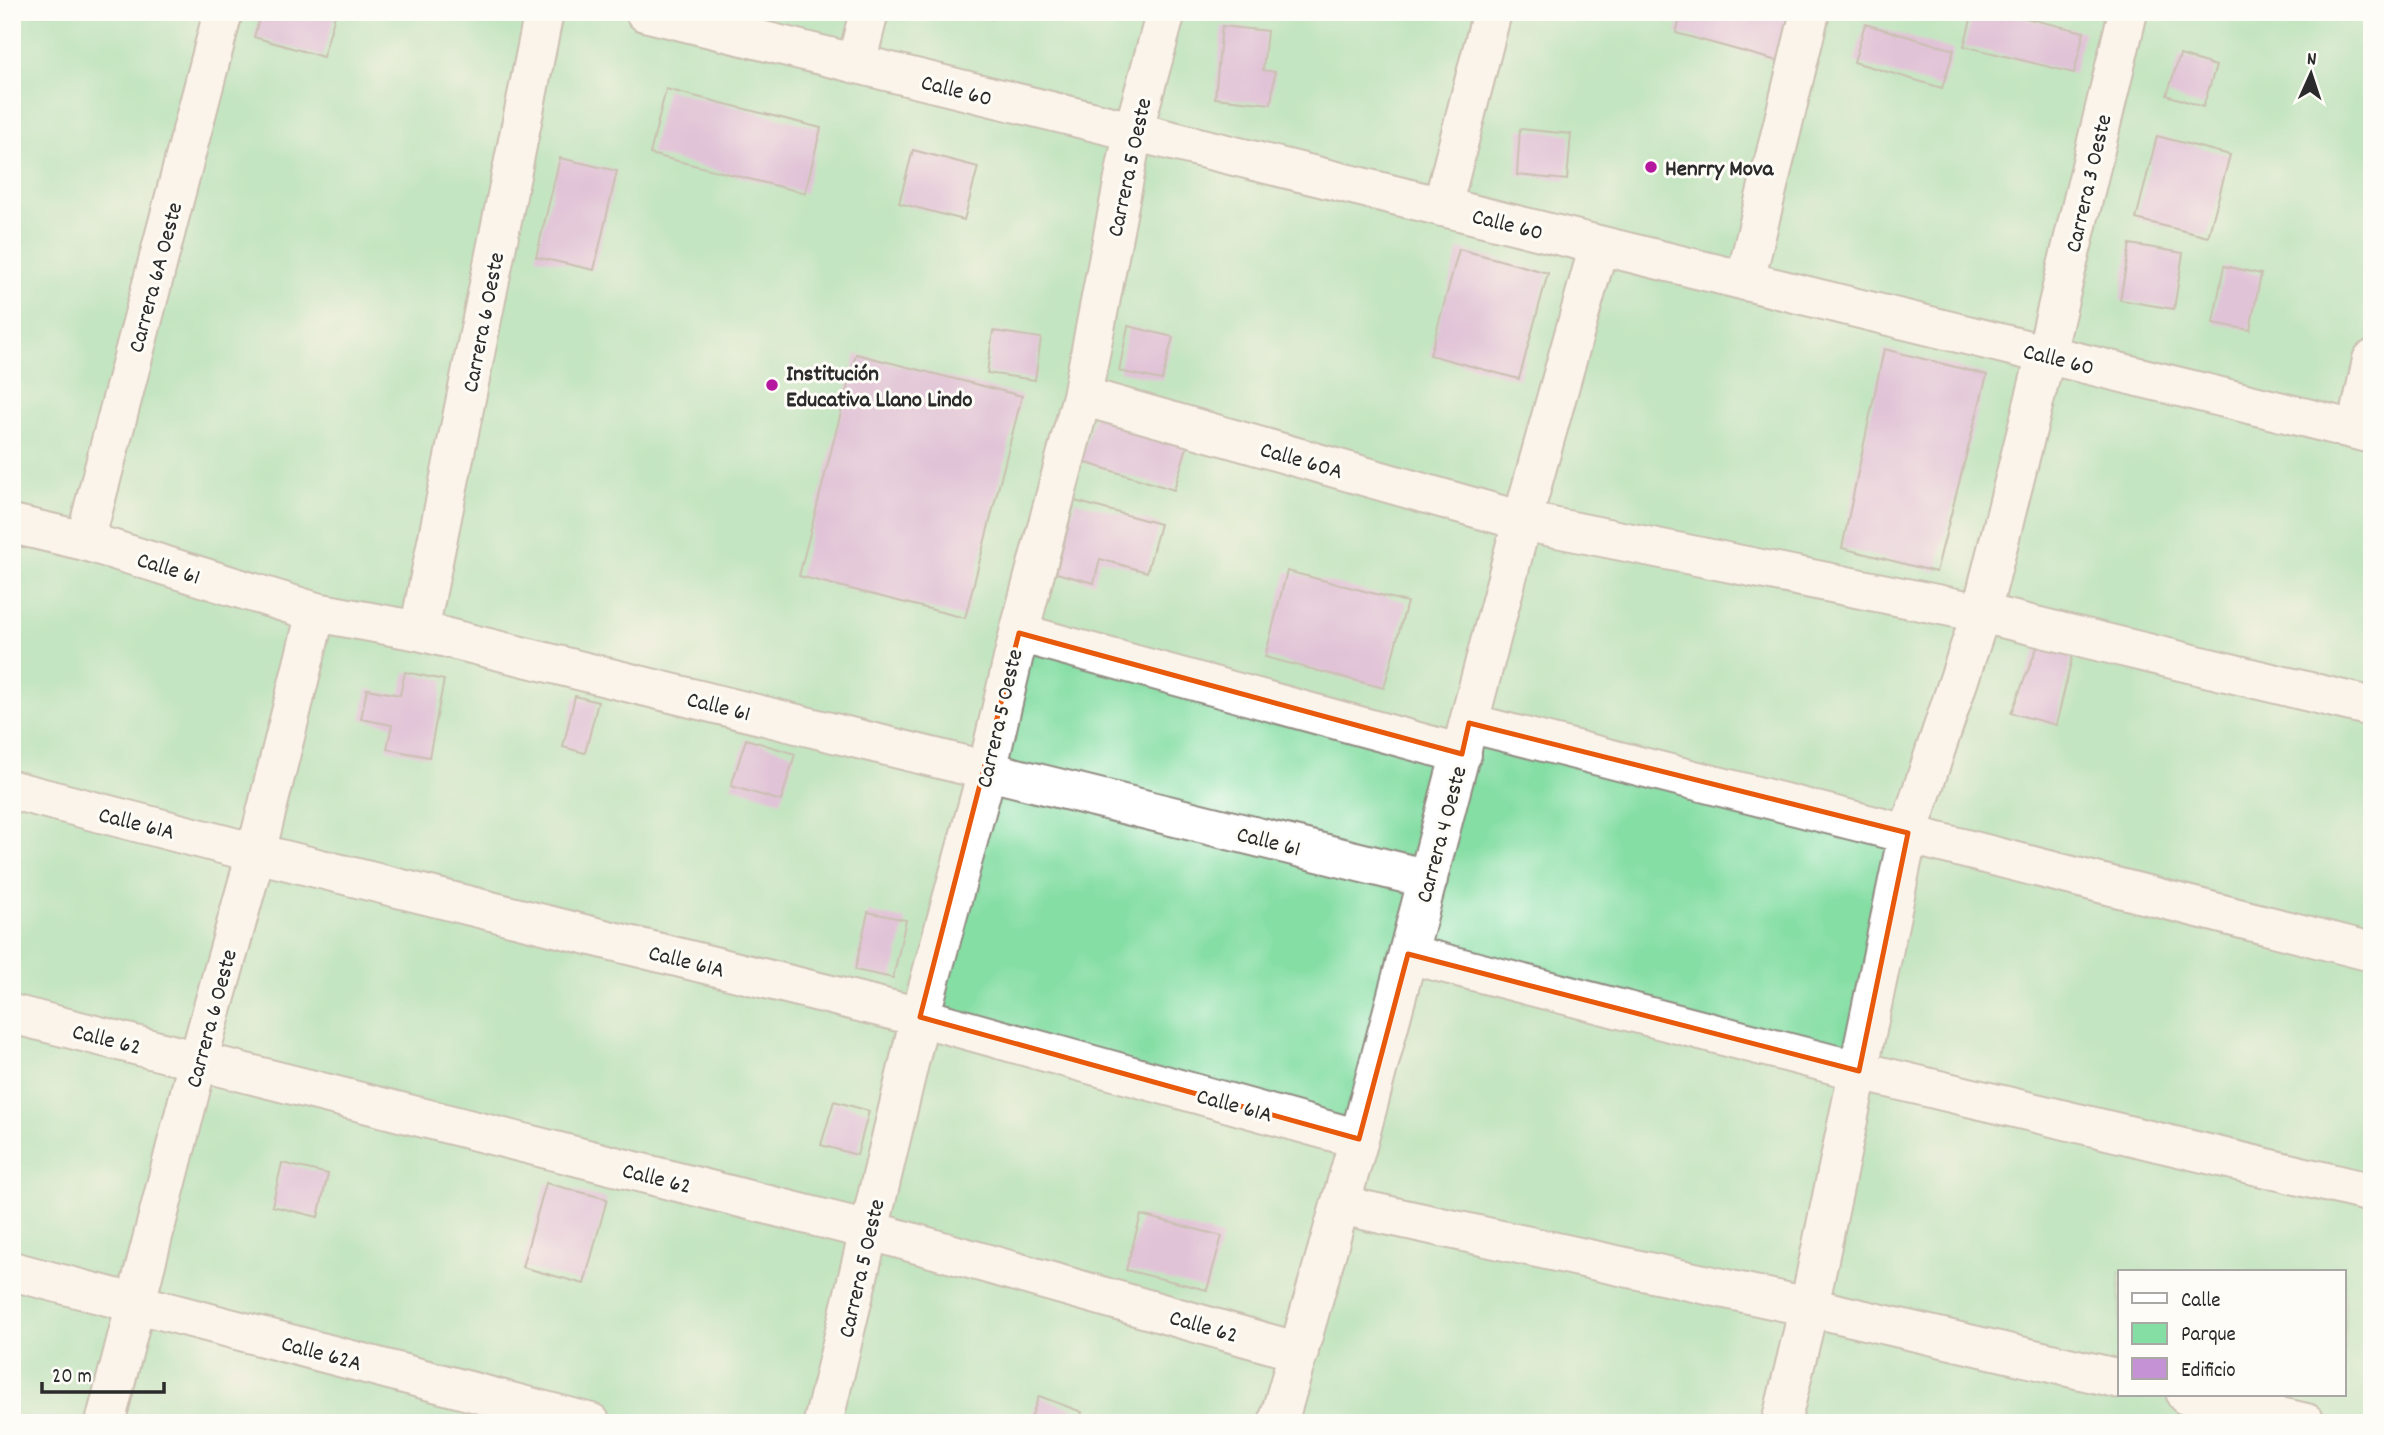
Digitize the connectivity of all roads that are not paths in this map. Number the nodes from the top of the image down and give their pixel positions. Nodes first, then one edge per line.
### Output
1 (223, 12) edge
2 (544, 12) edge
3 (645, 12) edge
4 (869, 12) edge
5 (1166, 12) edge
6 (1492, 12) edge
7 (1810, 12) edge
8 (2128, 12) edge
9 (856, 64) junction
10 (1133, 132) junction
11 (1442, 207) junction
12 (1599, 245) junction
13 (1745, 281) junction
14 (2046, 354) junction
15 (2372, 360) edge
16 (1082, 396) junction
17 (2364, 432) edge
18 (1522, 522) junction
19 (12, 524) edge
20 (85, 541) junction
21 (316, 612) junction
22 (1981, 613) junction
23 (419, 631) junction
24 (1019, 633) junction
25 (2372, 707) edge
26 (1466, 738) junction
27 (987, 771) junction
28 (12, 790) edge
29 (1908, 833) junction
30 (256, 853) junction
31 (1428, 879) junction
32 (2372, 951) edge
33 (1408, 954) junction
34 (12, 1014) edge
35 (920, 1017) junction
36 (198, 1061) junction
37 (1860, 1071) junction
38 (1359, 1139) junction
39 (2372, 1193) edge
40 (1340, 1205) junction
41 (868, 1230) junction
42 (12, 1271) edge
43 (134, 1303) junction
44 (1809, 1307) junction
45 (1299, 1352) junction
46 (2118, 1379) edge
47 (2190, 1396) edge
48 (105, 1423) edge
49 (591, 1423) edge
50 (823, 1423) edge
51 (1278, 1423) edge
52 (1781, 1423) edge
53 (2306, 1423) edge

1 - 20 street, Carrera 6A Oeste
2 - 23 street, Carrera 6 Oeste
3 - 9 street, Calle 60
4 - 9 street
5 - 10 street, Carrera 5 Oeste
6 - 11 street
7 - 13 street
8 - 14 street, Carrera 3 Oeste
9 - 10 street, Calle 60
10 - 11 street, Calle 60
10 - 16 street, Carrera 5 Oeste
11 - 12 street, Calle 60
12 - 13 street, Calle 60
12 - 18 street, Carrera 4 Oeste
13 - 14 street, Calle 60
14 - 17 street, Calle 60
14 - 22 street, Carrera 3 Oeste
15 - 17 street
16 - 18 street, Calle 60A
16 - 24 street, Carrera 5 Oeste
18 - 22 street, Calle 60A
18 - 26 street, Carrera 4 Oeste
19 - 20 street, Calle 61
20 - 21 street, Calle 61
21 - 23 street, Calle 61
21 - 30 street, Carrera 6 Oeste
22 - 25 street, Calle 60A
22 - 29 street, Carrera 3 Oeste
23 - 27 street, Calle 61
24 - 26 street
24 - 27 street, Carrera 5 Oeste
26 - 29 street
26 - 31 street, Carrera 4 Oeste
27 - 31 street, Calle 61
27 - 35 street, Carrera 5 Oeste
28 - 30 street, Calle 61A
29 - 32 street
29 - 37 street, Carrera 3 Oeste
30 - 35 street, Calle 61A
30 - 36 street, Carrera 6 Oeste
31 - 33 street, Carrera 4 Oeste
33 - 37 street
33 - 38 street, Carrera 4 Oeste
34 - 36 street, Calle 62
35 - 38 street, Calle 61A
35 - 41 street, Carrera 5 Oeste
36 - 41 street, Calle 62
36 - 43 street, Carrera 6 Oeste
37 - 39 street
37 - 44 street, Carrera 3 Oeste
38 - 40 street, Carrera 4 Oeste
40 - 44 street
40 - 45 street, Carrera 4 Oeste
41 - 45 street, Calle 62
41 - 50 street, Carrera 5 Oeste
42 - 43 street, Calle 62A
43 - 48 street, Carrera 6 Oeste
43 - 49 street, Calle 62A
44 - 46 street
44 - 52 street, Carrera 3 Oeste
45 - 51 street, Carrera 4 Oeste
47 - 53 street

